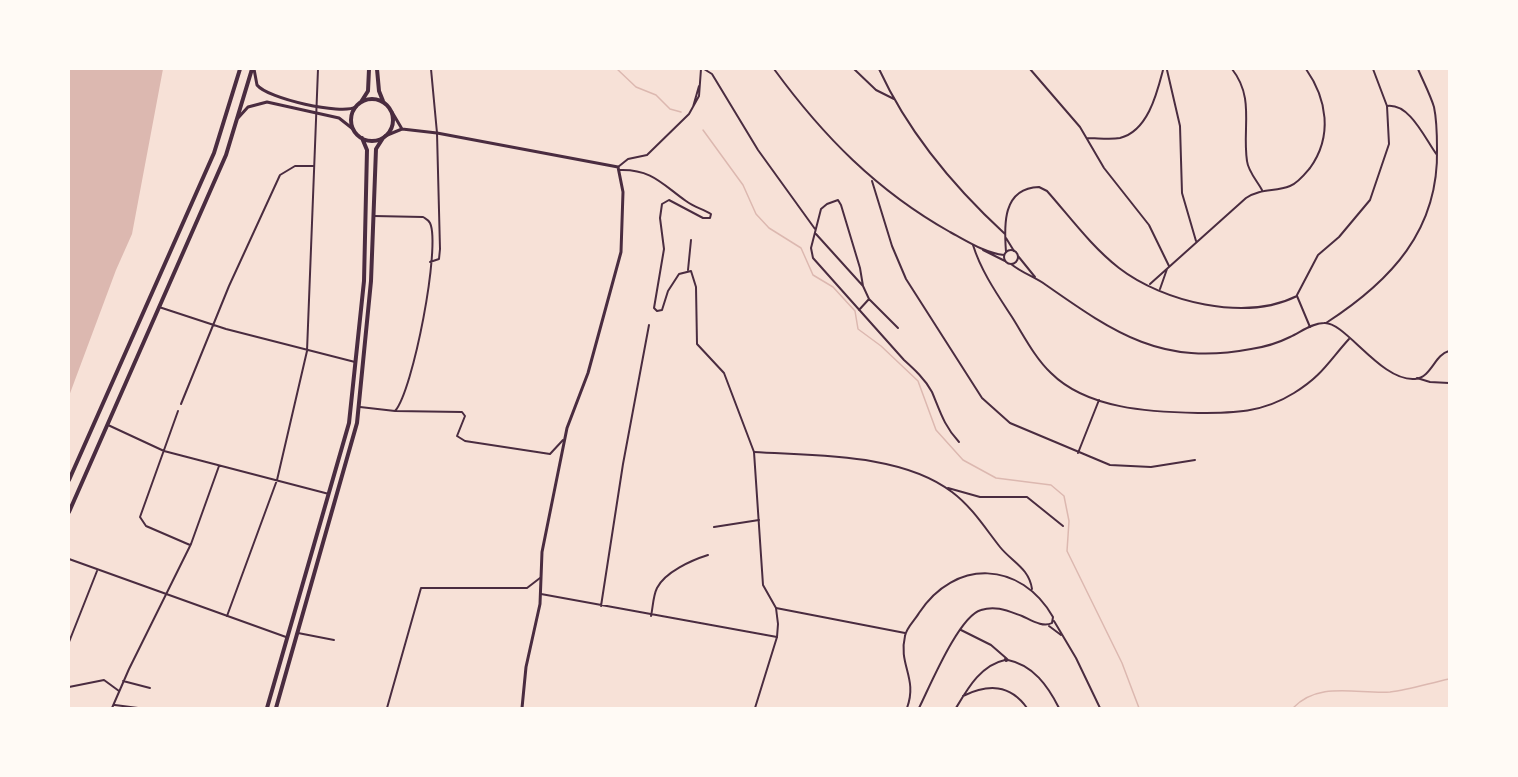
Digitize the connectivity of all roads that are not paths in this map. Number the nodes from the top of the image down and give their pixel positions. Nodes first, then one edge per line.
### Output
1 (240, 69) edge
2 (253, 69) edge
3 (318, 69) edge
4 (369, 69) edge
5 (377, 69) edge
6 (431, 69) edge
7 (702, 69) edge
8 (713, 69) edge
9 (774, 69) edge
10 (854, 69) edge
11 (879, 69) edge
12 (1030, 69) edge
13 (1162, 69) edge
14 (1168, 69) edge
15 (1232, 69) edge
16 (1306, 69) edge
17 (1373, 69) edge
18 (1418, 69) edge
19 (714, 77) junction
20 (894, 99) junction
21 (361, 102) junction
22 (386, 104) junction
23 (316, 105) junction
24 (1387, 106) junction
25 (356, 107) junction
26 (316, 112) junction
27 (392, 112) junction
28 (238, 118) junction
29 (353, 129) junction
30 (402, 129) junction
31 (437, 133) junction
32 (384, 137) junction
33 (362, 138) junction
34 (1086, 138) junction
35 (1437, 156) junction
36 (314, 166) junction
37 (619, 168) junction
38 (872, 181) junction
39 (1262, 190) junction
40 (374, 216) junction
41 (816, 230) junction
42 (1005, 236) junction
43 (691, 240) dead end
44 (1196, 241) junction
45 (973, 244) junction
46 (981, 249) junction
47 (1014, 251) junction
48 (1005, 254) junction
49 (1018, 255) junction
50 (430, 262) junction
51 (1006, 262) junction
52 (1011, 264) junction
53 (1168, 267) junction
54 (688, 270) junction
55 (1035, 277) junction
56 (1149, 285) junction
57 (863, 286) junction
58 (1160, 289) junction
59 (1297, 296) junction
60 (869, 299) junction
61 (159, 308) junction
62 (860, 310) junction
63 (1326, 323) junction
64 (212, 325) junction
65 (649, 325) dead end
66 (1310, 327) junction
67 (898, 328) dead end
68 (1349, 339) junction
69 (307, 351) junction
70 (1449, 351) edge
71 (356, 362) junction
72 (1417, 378) junction
73 (1449, 383) edge
74 (1099, 400) junction
75 (181, 404) dead end
76 (360, 407) junction
77 (178, 411) dead end
78 (395, 411) junction
79 (108, 425) junction
80 (564, 440) junction
81 (959, 442) dead end
82 (164, 451) junction
83 (754, 452) junction
84 (1078, 453) junction
85 (1195, 460) dead end
86 (219, 466) junction
87 (69, 480) edge
88 (277, 480) junction
89 (946, 488) junction
90 (329, 494) junction
91 (69, 512) edge
92 (759, 520) junction
93 (1063, 526) dead end
94 (714, 527) dead end
95 (190, 545) junction
96 (708, 555) dead end
97 (69, 559) edge
98 (97, 571) junction
99 (540, 578) junction
100 (1032, 590) junction
101 (541, 594) junction
102 (167, 595) junction
103 (601, 606) junction
104 (776, 608) junction
105 (227, 616) junction
106 (651, 616) junction
107 (1054, 621) junction
108 (1047, 625) junction
109 (961, 630) junction
110 (298, 633) junction
111 (905, 633) junction
112 (777, 637) junction
113 (1063, 637) junction
114 (288, 638) junction
115 (334, 640) dead end
116 (69, 642) edge
117 (1006, 659) junction
118 (123, 681) junction
119 (69, 687) edge
120 (150, 688) dead end
121 (119, 691) junction
122 (963, 696) junction
123 (114, 707) edge
124 (138, 708) edge
125 (267, 708) edge
126 (276, 708) edge
127 (387, 708) edge
128 (522, 708) edge
129 (755, 708) edge
130 (907, 708) edge
131 (920, 708) edge
132 (956, 708) edge
133 (1027, 708) edge
134 (1059, 708) edge
135 (1100, 708) edge

1 - 87 highway
2 - 23 main road
2 - 28 highway
3 - 23 street
4 - 21 highway
5 - 22 highway
6 - 31 street
7 - 19 street
7 - 37 street
8 - 19 street
9 - 38 street
10 - 20 street
11 - 20 street
12 - 34 street
13 - 14 street
13 - 34 street
14 - 44 street
15 - 39 street
16 - 39 street
17 - 24 street
18 - 35 street
19 - 41 street
20 - 42 street
21 - 22 highway
21 - 25 highway
22 - 27 highway
23 - 25 main road
23 - 26 street
24 - 35 street
24 - 59 street
25 - 29 highway
26 - 28 main road
26 - 29 main road
26 - 36 street
27 - 30 main road
27 - 32 highway
28 - 61 highway
29 - 33 highway
30 - 31 main road
30 - 32 main road
31 - 37 main road
31 - 50 street
32 - 33 highway
32 - 40 highway
33 - 71 highway
34 - 53 street
35 - 63 street
36 - 64 street
36 - 69 street
37 - 54 street
37 - 80 main road
38 - 45 street
38 - 84 street
39 - 44 street
40 - 50 street
40 - 76 highway
41 - 57 street
41 - 57 street
41 - 62 street
42 - 47 street
42 - 48 street
42 - 56 street
43 - 54 street
44 - 53 street
45 - 46 street
45 - 74 street
46 - 48 street
46 - 51 street
47 - 48 street
47 - 49 street
48 - 51 street
49 - 52 street
49 - 55 street
50 - 78 street
51 - 52 street
52 - 55 street
53 - 56 street
53 - 58 street
54 - 83 street
55 - 66 street
56 - 58 street
57 - 60 street
58 - 59 street
59 - 66 street
60 - 62 street
60 - 67 street
61 - 64 street
61 - 79 highway
62 - 81 street
63 - 66 street
63 - 68 street
64 - 69 street
64 - 75 street
65 - 103 street
68 - 72 street
68 - 74 street
69 - 71 street
69 - 88 street
70 - 72 street
71 - 90 highway
72 - 73 street
74 - 84 street
76 - 78 street
76 - 110 highway
77 - 82 street
78 - 80 street
79 - 82 street
79 - 91 highway
80 - 99 main road
82 - 86 street
82 - 95 street
83 - 89 street
83 - 92 street
84 - 85 street
86 - 88 street
86 - 95 street
88 - 90 street
88 - 105 street
89 - 93 street
89 - 100 street
90 - 114 highway
92 - 94 street
92 - 104 street
95 - 102 street
96 - 106 street
97 - 98 street
98 - 102 street
98 - 116 street
99 - 101 main road
99 - 127 street
100 - 107 street
100 - 111 street
101 - 103 street
101 - 128 main road
102 - 105 street
102 - 118 street
103 - 106 street
104 - 111 street
104 - 112 street
105 - 114 street
106 - 112 street
107 - 108 street
107 - 113 street
108 - 109 street
108 - 113 street
109 - 117 street
109 - 131 street
110 - 115 street
110 - 126 highway
111 - 130 street
112 - 129 street
113 - 135 street
114 - 125 highway
117 - 122 street
117 - 134 street
118 - 120 street
118 - 121 street
119 - 121 street
121 - 123 street
122 - 132 street
122 - 133 street
123 - 124 street

